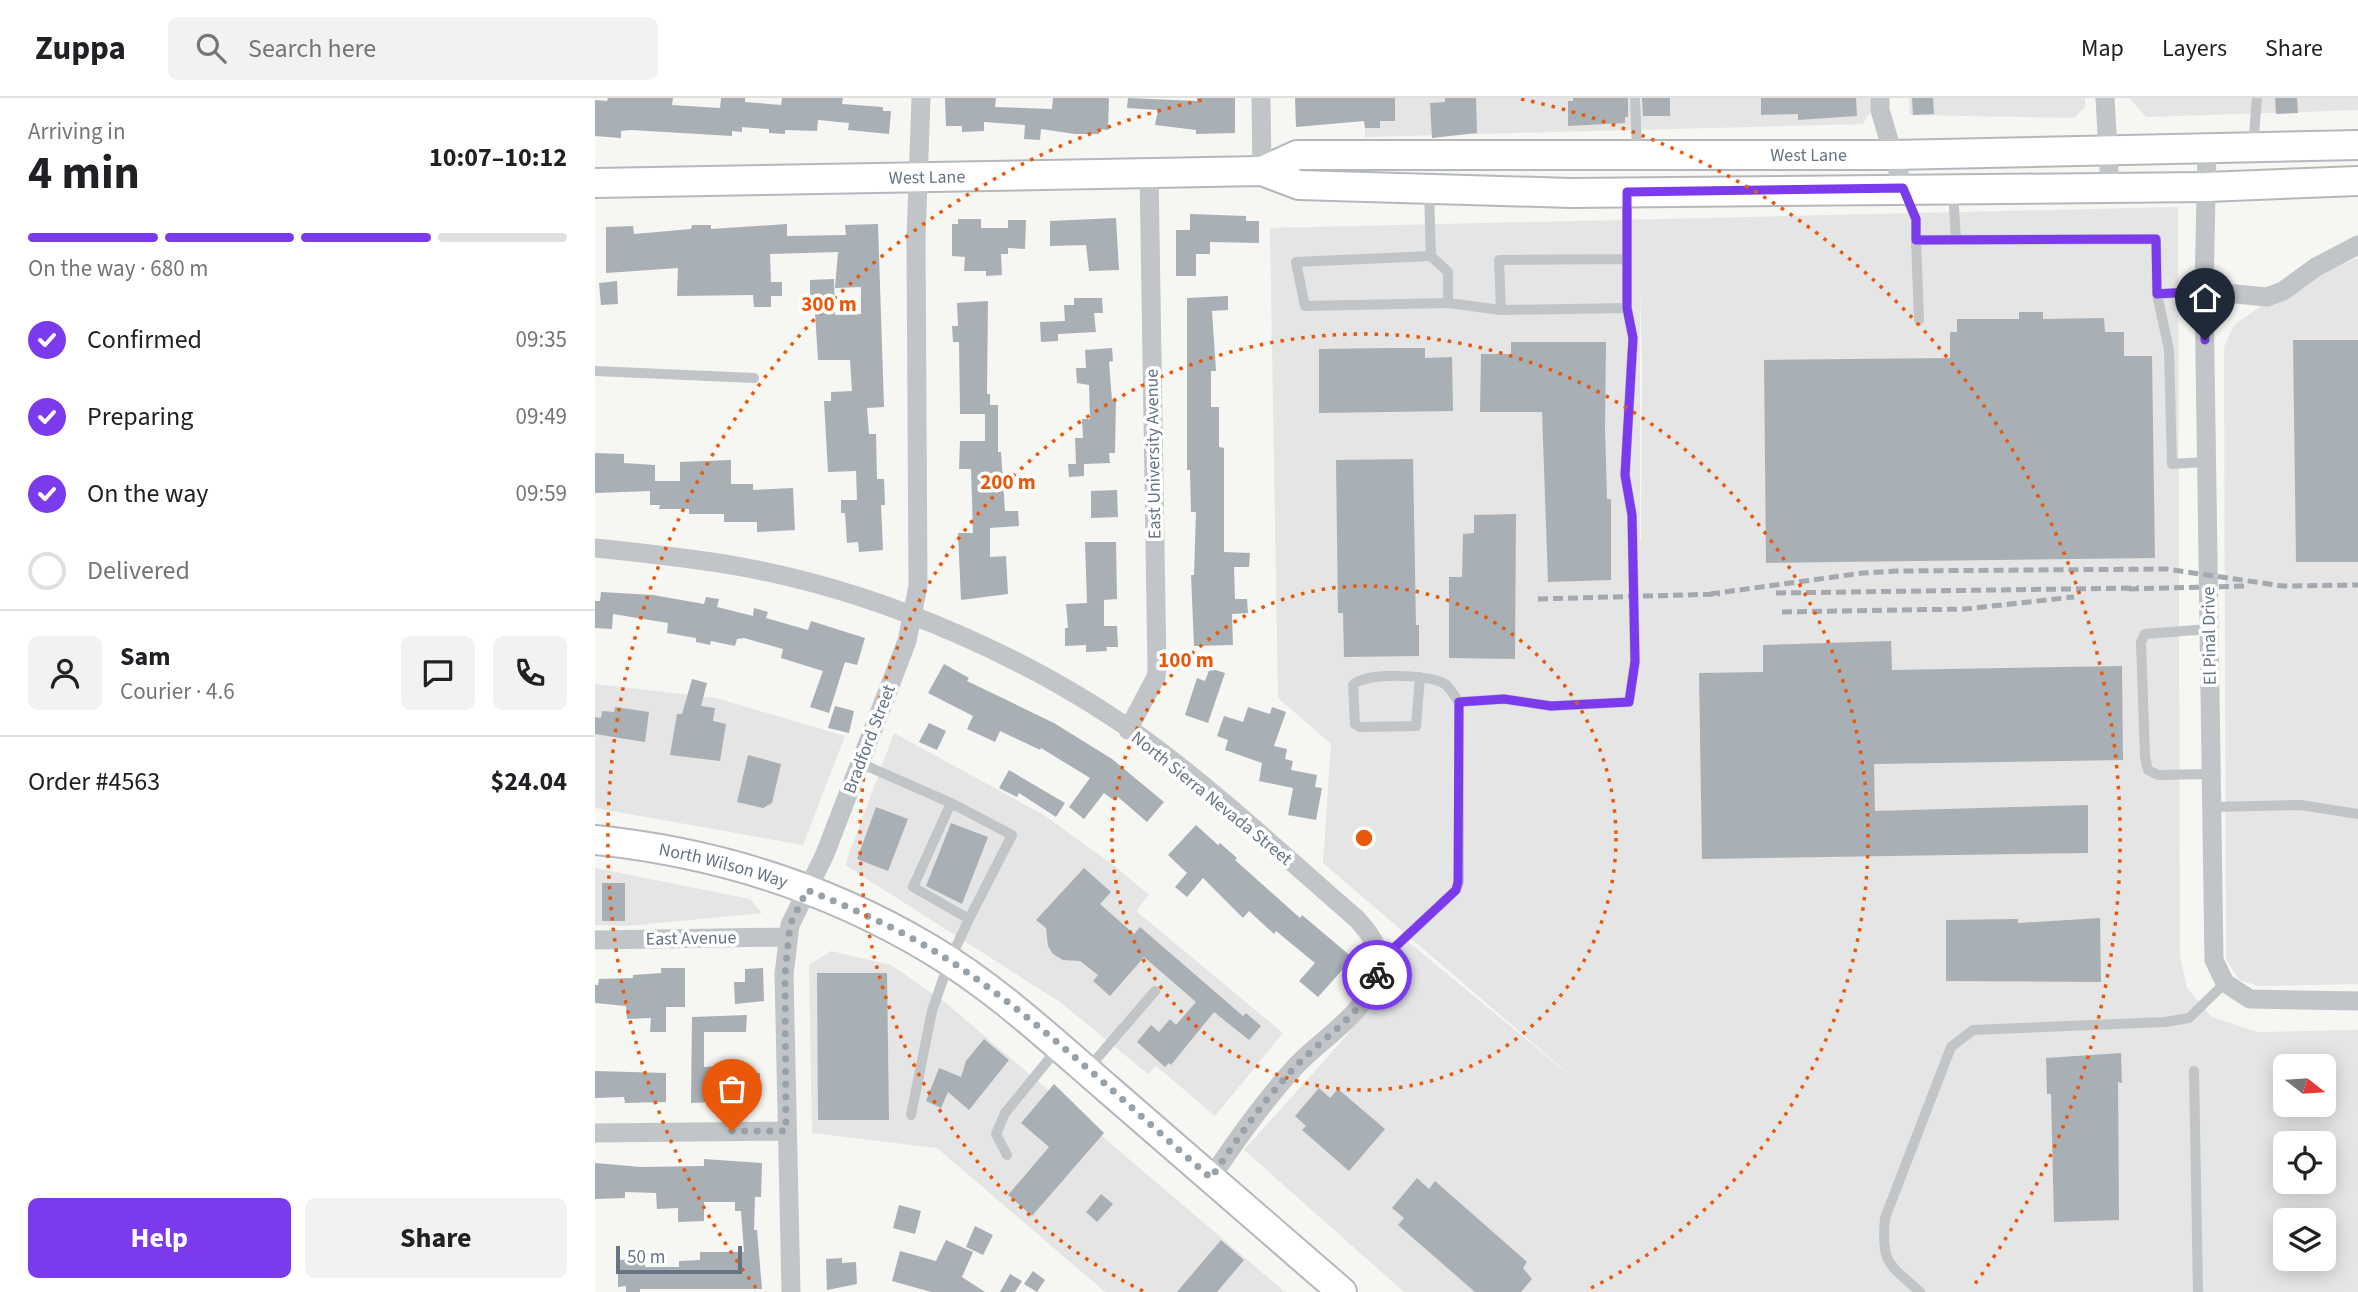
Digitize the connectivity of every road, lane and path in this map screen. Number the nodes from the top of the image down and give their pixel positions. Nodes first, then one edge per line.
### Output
1 (921, 98) edge
2 (1261, 98) edge
3 (1635, 98) edge
4 (1880, 98) edge
5 (2105, 98) edge
6 (2257, 98) edge
7 (2358, 145) edge
8 (2207, 148) junction
9 (2253, 148) junction
10 (2108, 150) junction
11 (1892, 155) junction
12 (1589, 156) junction
13 (1637, 156) junction
14 (1149, 171) junction
15 (1262, 171) junction
16 (917, 177) junction
17 (2358, 181) edge
18 (595, 183) edge
19 (2110, 187) junction
20 (2206, 187) junction
21 (1429, 188) junction
22 (1903, 188) junction
23 (1953, 188) junction
24 (1627, 192) junction
25 (1565, 193) junction
26 (1916, 240) junction
27 (1956, 240) junction
28 (2358, 245) edge
29 (1431, 256) junction
30 (1627, 260) junction
31 (2204, 291) junction
32 (2157, 294) junction
33 (1448, 303) junction
34 (1627, 308) junction
35 (1501, 310) junction
36 (1919, 320) dead end
37 (595, 371) edge
38 (754, 378) dead end
39 (2206, 462) junction
40 (595, 548) edge
41 (912, 617) junction
42 (2209, 629) junction
43 (1420, 677) junction
44 (1459, 702) junction
45 (1128, 730) junction
46 (860, 763) junction
47 (2210, 774) junction
48 (951, 803) junction
49 (2211, 807) junction
50 (2358, 814) edge
51 (595, 840) edge
52 (807, 890) junction
53 (969, 919) junction
54 (788, 937) junction
55 (595, 940) edge
56 (949, 962) junction
57 (1379, 962) junction
58 (2225, 984) junction
59 (1155, 991) dead end
60 (2358, 1001) edge
61 (1059, 1047) junction
62 (1086, 1070) junction
63 (2194, 1071) dead end
64 (911, 1115) dead end
65 (786, 1131) junction
66 (595, 1133) edge
67 (1007, 1155) dead end
68 (1211, 1178) junction
69 (791, 1292) edge
70 (1342, 1292) edge
71 (1920, 1292) edge
72 (2198, 1292) edge

1 - 16 street, Bradford Street
2 - 15 street
3 - 13 lane
4 - 11 street
5 - 10 street
6 - 9 lane
7 - 9 main road, West Lane
8 - 9 main road, West Lane
8 - 10 main road, West Lane
8 - 20 street, El Pinal Drive
10 - 11 main road, West Lane
10 - 19 street
11 - 13 main road, West Lane
11 - 22 street
12 - 13 main road, West Lane
12 - 15 main road, West Lane
12 - 21 main road
13 - 25 main road
14 - 15 main road, West Lane
14 - 16 main road, West Lane
14 - 45 street, East University Avenue
15 - 21 main road, West Lane
16 - 18 main road, West Lane
16 - 41 street, Bradford Street
17 - 20 main road, West Lane
19 - 20 main road, West Lane
19 - 23 main road, West Lane
20 - 31 street, El Pinal Drive
21 - 25 main road, West Lane
21 - 29 lane
22 - 23 main road, West Lane
22 - 24 main road, West Lane
22 - 26 lane
23 - 27 lane
24 - 25 main road, West Lane
24 - 30 lane
26 - 27 lane
26 - 36 lane
27 - 32 lane
28 - 31 street
29 - 33 lane
29 - 33 lane
30 - 34 lane
30 - 35 lane
31 - 32 lane
31 - 39 street, El Pinal Drive
32 - 39 lane
33 - 35 lane
34 - 35 lane
34 - 44 lane
37 - 38 lane
39 - 42 street, El Pinal Drive
40 - 41 street, North Sierra Nevada Street
41 - 45 street, North Sierra Nevada Street
41 - 46 street, Bradford Street
42 - 47 street, El Pinal Drive
42 - 47 lane
43 - 43 lane
43 - 44 lane
44 - 57 lane
45 - 57 street, North Sierra Nevada Street
46 - 48 lane
46 - 52 street, Bradford Street
47 - 49 street, El Pinal Drive
48 - 53 lane
48 - 53 lane
49 - 50 lane
49 - 58 street, El Pinal Drive
51 - 52 main road, North Wilson Way
52 - 54 street, Bradford Street
52 - 56 main road, North Wilson Way
53 - 56 lane
54 - 55 street, East Avenue
54 - 65 street, Bradford Street
56 - 61 main road, North Wilson Way
56 - 64 lane
57 - 68 street
58 - 60 street
58 - 71 lane
59 - 62 lane
61 - 62 main road, North Wilson Way
61 - 67 lane
62 - 68 main road, North Wilson Way
63 - 72 lane
65 - 66 street
65 - 69 street, Bradford Street
68 - 70 main road, North Wilson Way

